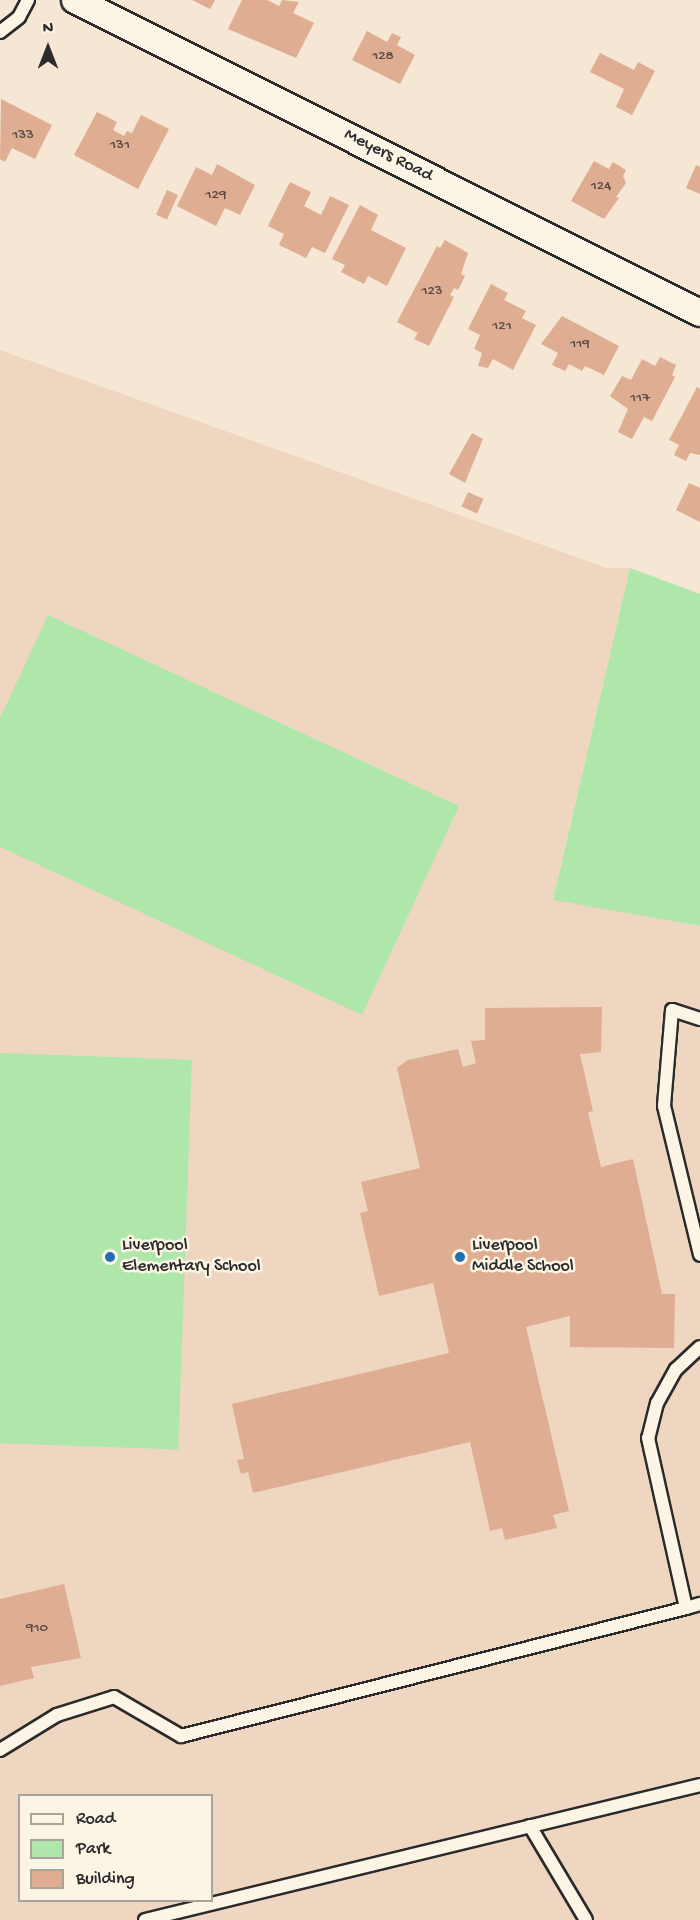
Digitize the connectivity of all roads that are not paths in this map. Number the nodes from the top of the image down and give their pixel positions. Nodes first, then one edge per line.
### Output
1 (28, 0) edge
2 (75, 0) edge
3 (0, 32) edge
4 (700, 313) edge
5 (700, 1019) edge
6 (700, 1255) edge
7 (700, 1347) edge
8 (700, 1604) edge
9 (686, 1608) junction
10 (0, 1750) edge
11 (700, 1785) edge
12 (530, 1827) junction
13 (145, 1920) edge
14 (586, 1920) edge

1 - 3 lane
2 - 4 street, Meyers Road
5 - 6 lane
7 - 9 lane
8 - 9 lane
9 - 10 lane
11 - 12 lane
12 - 13 lane
12 - 14 lane

